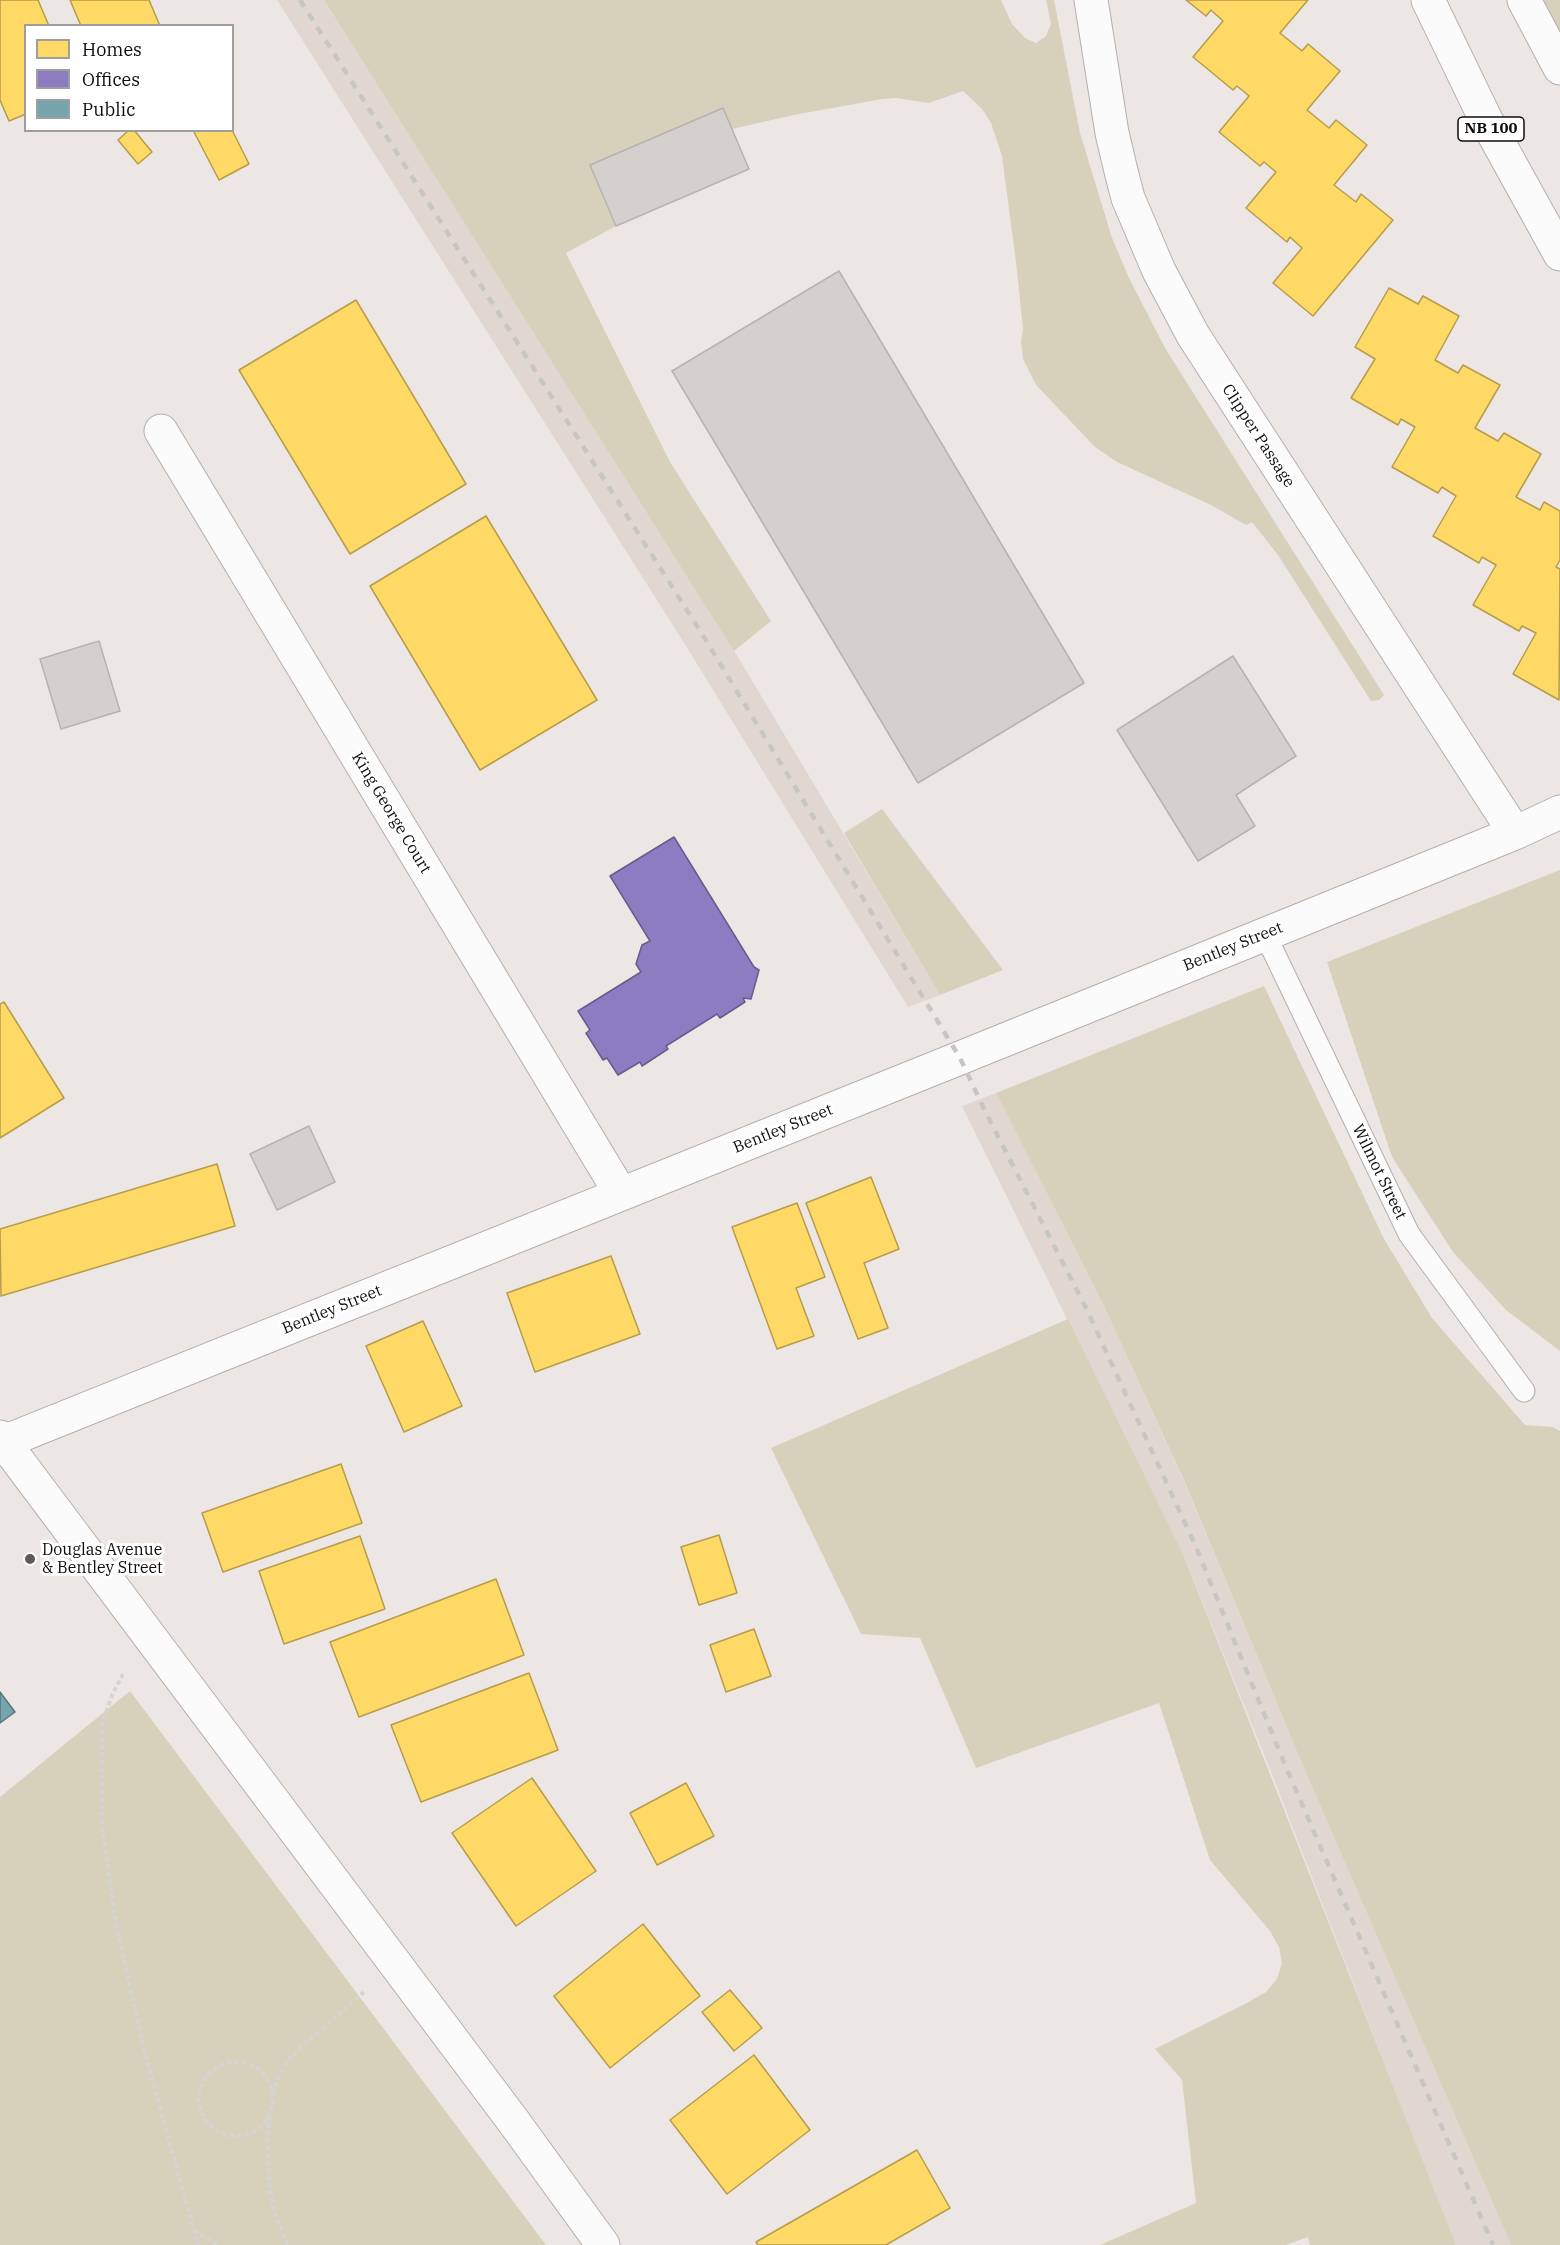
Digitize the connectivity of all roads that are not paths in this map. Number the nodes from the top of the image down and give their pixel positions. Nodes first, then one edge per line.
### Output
1 (1091, 0) edge
2 (1428, 0) edge
3 (1524, 0) edge
4 (1560, 68) edge
5 (1560, 255) edge
6 (161, 431) dead end
7 (1560, 812) edge
8 (1515, 833) junction
9 (1265, 934) junction
10 (621, 1194) junction
11 (1524, 1391) dead end
12 (2, 1439) edge
13 (603, 2245) edge

1 - 8 street, Clipper Passage
2 - 5 street, NB 100
3 - 4 street
6 - 10 street, King George Court
7 - 8 street, Bentley Street
8 - 9 street, Bentley Street
9 - 10 street, Bentley Street
9 - 11 lane, Wilmot Street
10 - 12 street, Bentley Street
12 - 13 street

